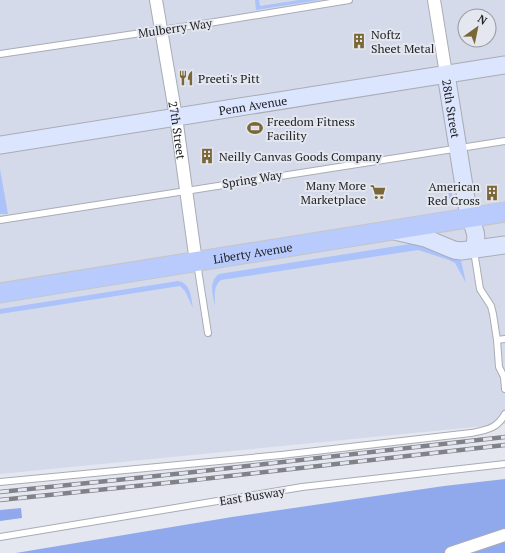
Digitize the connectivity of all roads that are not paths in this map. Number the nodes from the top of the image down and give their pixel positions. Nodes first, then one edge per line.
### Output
1 (156, 0) edge
2 (350, 0) edge
3 (434, 0) edge
4 (161, 30) junction
5 (0, 54) edge
6 (505, 65) edge
7 (446, 74) junction
8 (176, 117) junction
9 (505, 141) edge
10 (0, 145) edge
11 (458, 148) junction
12 (185, 190) junction
13 (505, 212) edge
14 (469, 217) junction
15 (0, 220) edge
16 (394, 231) junction
17 (505, 245) edge
18 (474, 249) junction
19 (196, 262) junction
20 (0, 294) edge
21 (208, 333) dead end
22 (505, 339) edge
23 (497, 340) junction
24 (505, 389) edge
25 (505, 414) edge
26 (505, 464) edge
27 (0, 482) edge
28 (505, 535) edge
29 (0, 537) edge
30 (451, 553) edge

1 - 4 street, 27th Street
2 - 4 lane, Mulberry Way
3 - 7 street, 28th Street
4 - 5 lane, Mulberry Way
4 - 8 street, 27th Street
6 - 7 street, Penn Avenue
7 - 8 street, Penn Avenue
7 - 11 street, 28th Street
8 - 10 street, Penn Avenue
8 - 12 street, 27th Street
9 - 11 lane, Spring Way
11 - 12 lane, Spring Way
11 - 14 street, 28th Street
12 - 15 lane, Spring Way
12 - 19 street, 27th Street
13 - 14 main road, Liberty Avenue
14 - 16 main road, Liberty Avenue
14 - 18 street, 28th Street
16 - 18 street
16 - 19 main road, Liberty Avenue
17 - 18 street
18 - 23 lane
19 - 20 main road, Liberty Avenue
19 - 21 lane
22 - 23 lane
23 - 24 lane
25 - 27 lane
26 - 29 lane, East Busway
28 - 30 street

